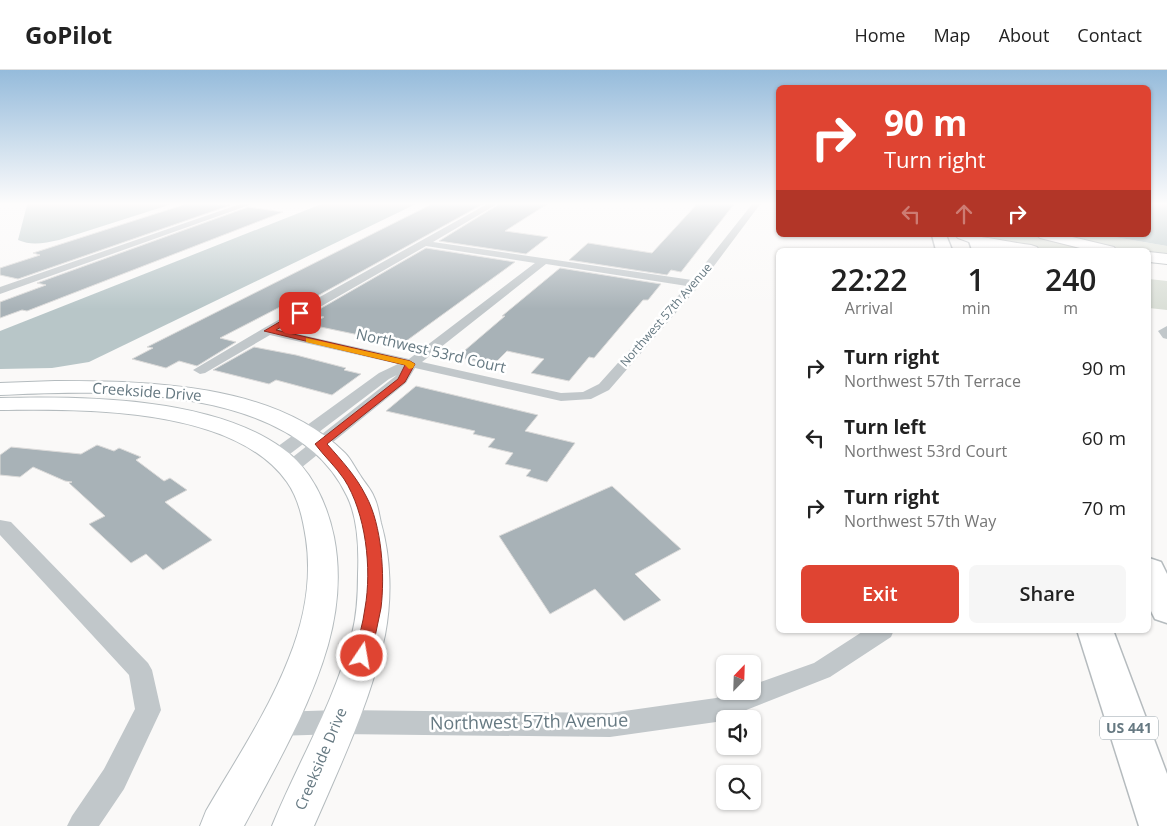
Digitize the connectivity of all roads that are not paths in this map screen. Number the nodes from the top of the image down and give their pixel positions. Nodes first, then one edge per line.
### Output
1 (149, 238) edge
2 (432, 238) edge
3 (732, 238) edge
4 (1059, 238) edge
5 (974, 240) edge
6 (424, 243) junction
7 (1020, 248) edge
8 (1100, 248) edge
9 (1151, 257) edge
10 (1167, 259) edge
11 (544, 261) junction
12 (1151, 264) edge
13 (1167, 266) edge
14 (695, 284) junction
15 (1, 290) edge
16 (1167, 330) edge
17 (268, 331) junction
18 (1167, 336) edge
19 (410, 364) junction
20 (200, 370) dead end
21 (0, 389) edge
22 (586, 396) joint
23 (0, 404) edge
24 (314, 438) junction
25 (283, 462) junction
26 (2, 527) edge
27 (1151, 575) edge
28 (1167, 609) edge
29 (878, 633) edge
30 (1096, 633) edge
31 (338, 722) junction
32 (276, 724) junction
33 (82, 826) edge
34 (221, 826) edge
35 (293, 826) edge
36 (1163, 826) edge

1 - 15 street
2 - 6 street
3 - 14 street, Northwest 57th Avenue
4 - 8 highway
5 - 7 highway
6 - 11 street
6 - 17 street
9 - 10 highway
11 - 14 street
11 - 19 street
12 - 13 highway
14 - 22 street, Northwest 57th Avenue
16 - 18 street
17 - 19 street, Northwest 53rd Court
17 - 20 street
19 - 22 street, Northwest 53rd Court
19 - 24 street
21 - 24 street, Creekside Drive
23 - 25 street, Creekside Drive
24 - 25 street
24 - 31 street, Creekside Drive
25 - 32 street, Creekside Drive
26 - 33 street
27 - 28 main road
29 - 31 street, Northwest 57th Avenue
30 - 36 main road, US 441
31 - 32 street, Northwest 57th Avenue
31 - 35 street, Creekside Drive
32 - 34 street, Creekside Drive

